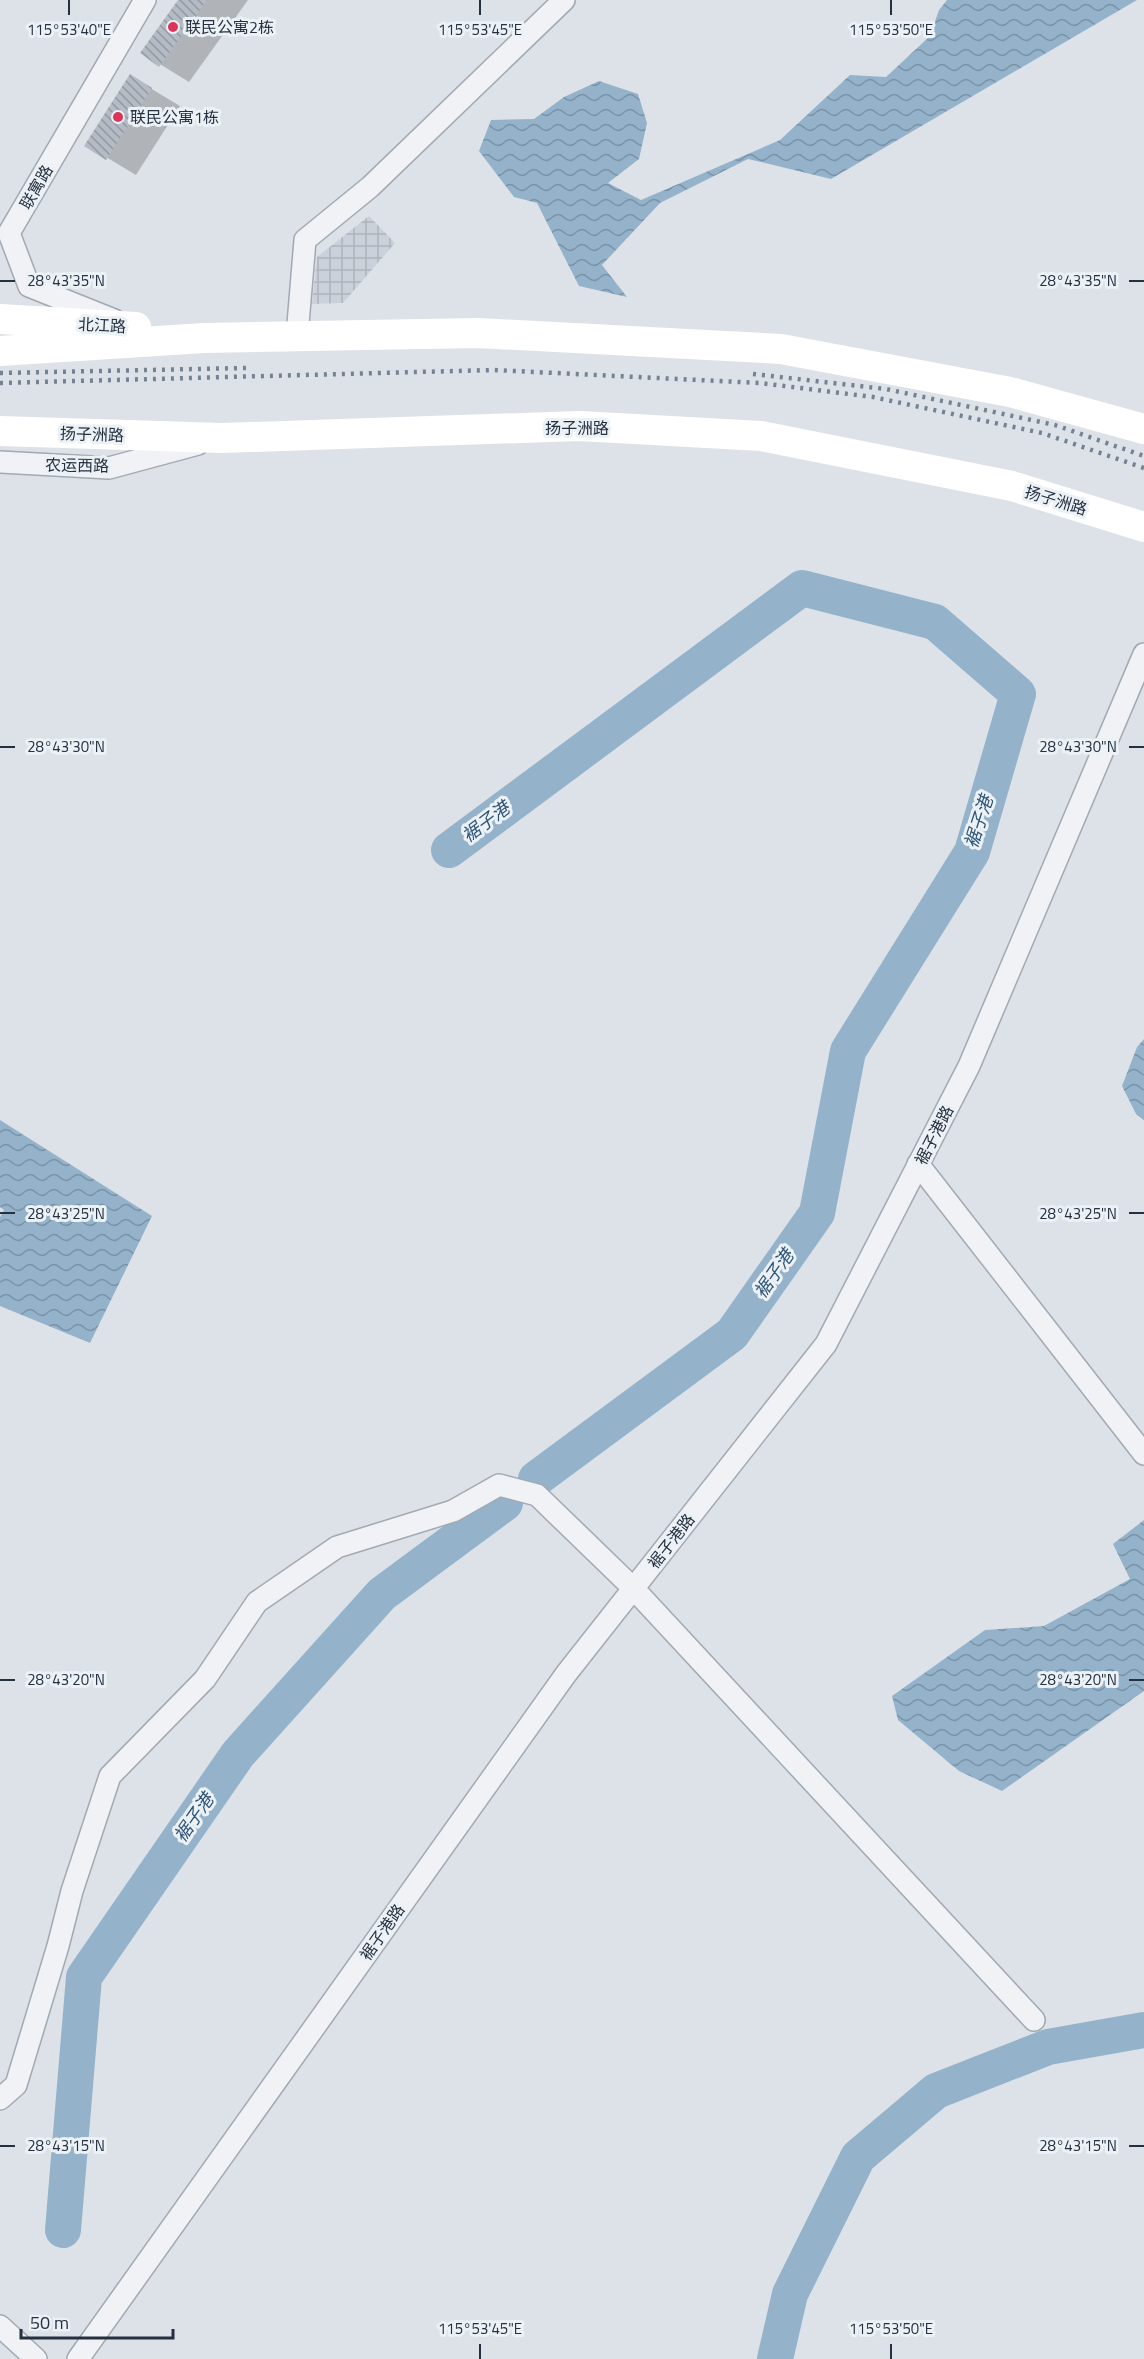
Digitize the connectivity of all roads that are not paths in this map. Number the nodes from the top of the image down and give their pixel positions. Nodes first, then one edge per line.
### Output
1 (145, 0) edge
2 (564, 0) edge
3 (0, 319) edge
4 (128, 326) junction
5 (297, 336) junction
6 (204, 338) junction
7 (0, 351) edge
8 (1144, 429) edge
9 (0, 431) edge
10 (222, 438) junction
11 (0, 462) edge
12 (1144, 527) edge
13 (1144, 654) edge
14 (918, 1164) junction
15 (1144, 1454) edge
16 (633, 1588) junction
17 (1034, 2019) dead end
18 (0, 2098) edge
19 (0, 2326) edge
20 (36, 2359) edge
21 (78, 2359) edge

1 - 4 street, 联寓路
2 - 5 street
3 - 4 main road, 北江路
4 - 6 main road, 北江路
5 - 6 main road
5 - 8 main road
6 - 7 main road
9 - 10 main road, 扬子洲路
10 - 11 street, 农运西路
10 - 12 main road, 扬子洲路
13 - 14 street, 裾子港路
14 - 15 street
14 - 16 street, 裾子港路
16 - 17 street
16 - 18 street
16 - 21 street, 裾子港路
19 - 20 street

